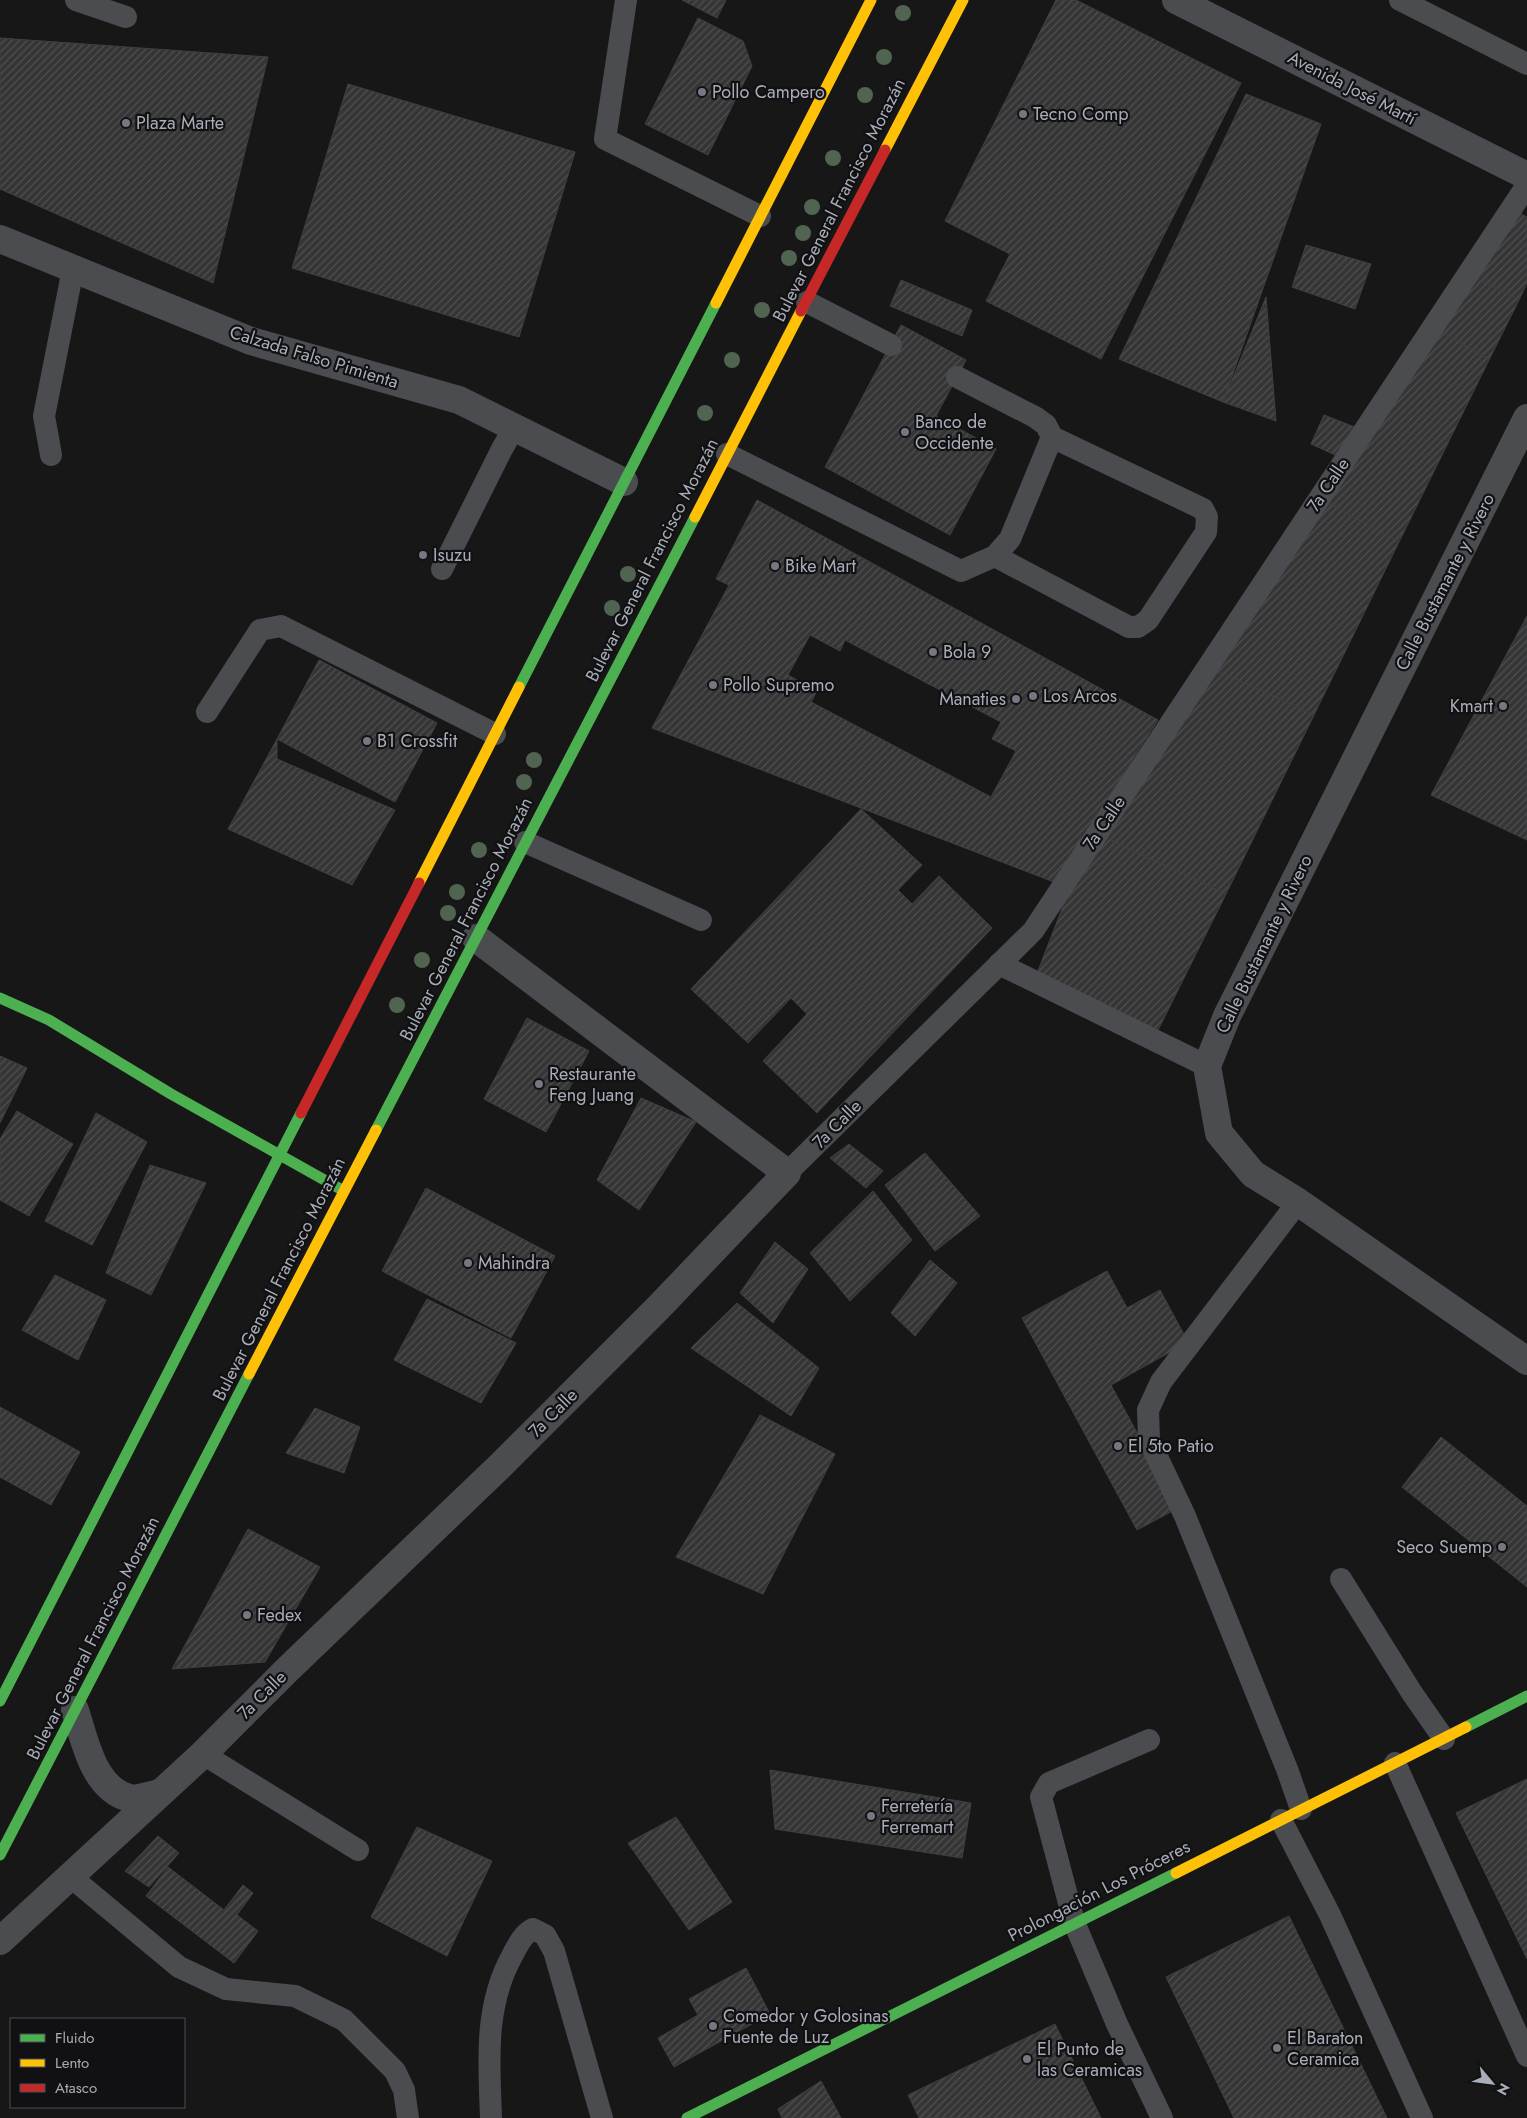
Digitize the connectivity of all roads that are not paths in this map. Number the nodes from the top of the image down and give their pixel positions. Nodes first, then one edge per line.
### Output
1 (76, 0) edge
2 (626, 0) edge
3 (871, 0) edge
4 (963, 0) edge
5 (1176, 0) edge
6 (1400, 0) edge
7 (126, 17) dead end
8 (1527, 64) edge
9 (1527, 176) edge
10 (1527, 185) edge
11 (760, 216) junction
12 (0, 239) edge
13 (74, 269) junction
14 (807, 302) junction
15 (891, 345) dead end
16 (956, 377) dead end
17 (1527, 418) edge
18 (514, 428) junction
19 (1052, 437) junction
20 (51, 454) dead end
21 (727, 454) junction
22 (624, 482) junction
23 (996, 556) junction
24 (442, 569) dead end
25 (207, 712) dead end
26 (495, 734) junction
27 (526, 842) junction
28 (701, 920) dead end
29 (476, 938) junction
30 (999, 964) junction
31 (0, 998) edge
32 (1207, 1066) junction
33 (280, 1154) junction
34 (787, 1173) junction
35 (344, 1191) junction
36 (1298, 1202) junction
37 (1527, 1361) edge
38 (1342, 1579) dead end
39 (1527, 1696) edge
40 (0, 1701) edge
41 (75, 1710) junction
42 (1444, 1739) junction
43 (1148, 1740) dead end
44 (203, 1754) junction
45 (1395, 1763) junction
46 (160, 1794) junction
47 (1301, 1809) junction
48 (1281, 1820) junction
49 (358, 1850) dead end
50 (0, 1855) edge
51 (71, 1877) junction
52 (1074, 1922) junction
53 (0, 1941) edge
54 (1527, 2056) edge
55 (718, 2111) edge
56 (408, 2118) edge
57 (491, 2118) edge
58 (602, 2118) edge
59 (687, 2118) edge
60 (1162, 2118) edge
61 (1422, 2118) edge

1 - 7 lane
2 - 11 lane
3 - 11 main road
4 - 14 main road, Bulevar General Francisco Morazán
5 - 9 street, Avenida José Martí
6 - 8 lane
10 - 30 lane, 7a Calle
11 - 22 main road
12 - 13 street, Calzada Falso Pimienta
13 - 18 street, Calzada Falso Pimienta
13 - 20 lane
14 - 15 lane
14 - 21 main road, Bulevar General Francisco Morazán
16 - 19 lane
17 - 32 street, Calle Bustamante y Rivero
18 - 22 street, Calzada Falso Pimienta
18 - 24 lane
19 - 23 lane
19 - 23 lane
21 - 23 lane
21 - 27 main road, Bulevar General Francisco Morazán
22 - 26 main road
25 - 26 lane
26 - 33 main road
27 - 28 lane
27 - 29 main road, Bulevar General Francisco Morazán
29 - 34 street
29 - 35 main road, Bulevar General Francisco Morazán
30 - 32 lane
30 - 34 lane, 7a Calle
31 - 33 main road
32 - 36 street
33 - 35 main road
33 - 40 main road
34 - 44 street, 7a Calle
35 - 41 main road, Bulevar General Francisco Morazán
36 - 37 street
36 - 47 lane
38 - 42 lane
39 - 42 main road, Prolongación Los Próceres
41 - 46 street
41 - 50 main road, Bulevar General Francisco Morazán
42 - 45 main road, Prolongación Los Próceres
43 - 52 lane
44 - 46 street, 7a Calle
44 - 49 lane
45 - 47 main road, Prolongación Los Próceres
45 - 54 lane
46 - 51 street, 7a Calle
47 - 48 main road, Prolongación Los Próceres
48 - 52 main road, Prolongación Los Próceres
48 - 61 lane
51 - 53 street, 7a Calle
51 - 56 lane
52 - 55 main road, Prolongación Los Próceres
52 - 60 lane
55 - 59 main road, Prolongación Los Próceres
57 - 58 lane

